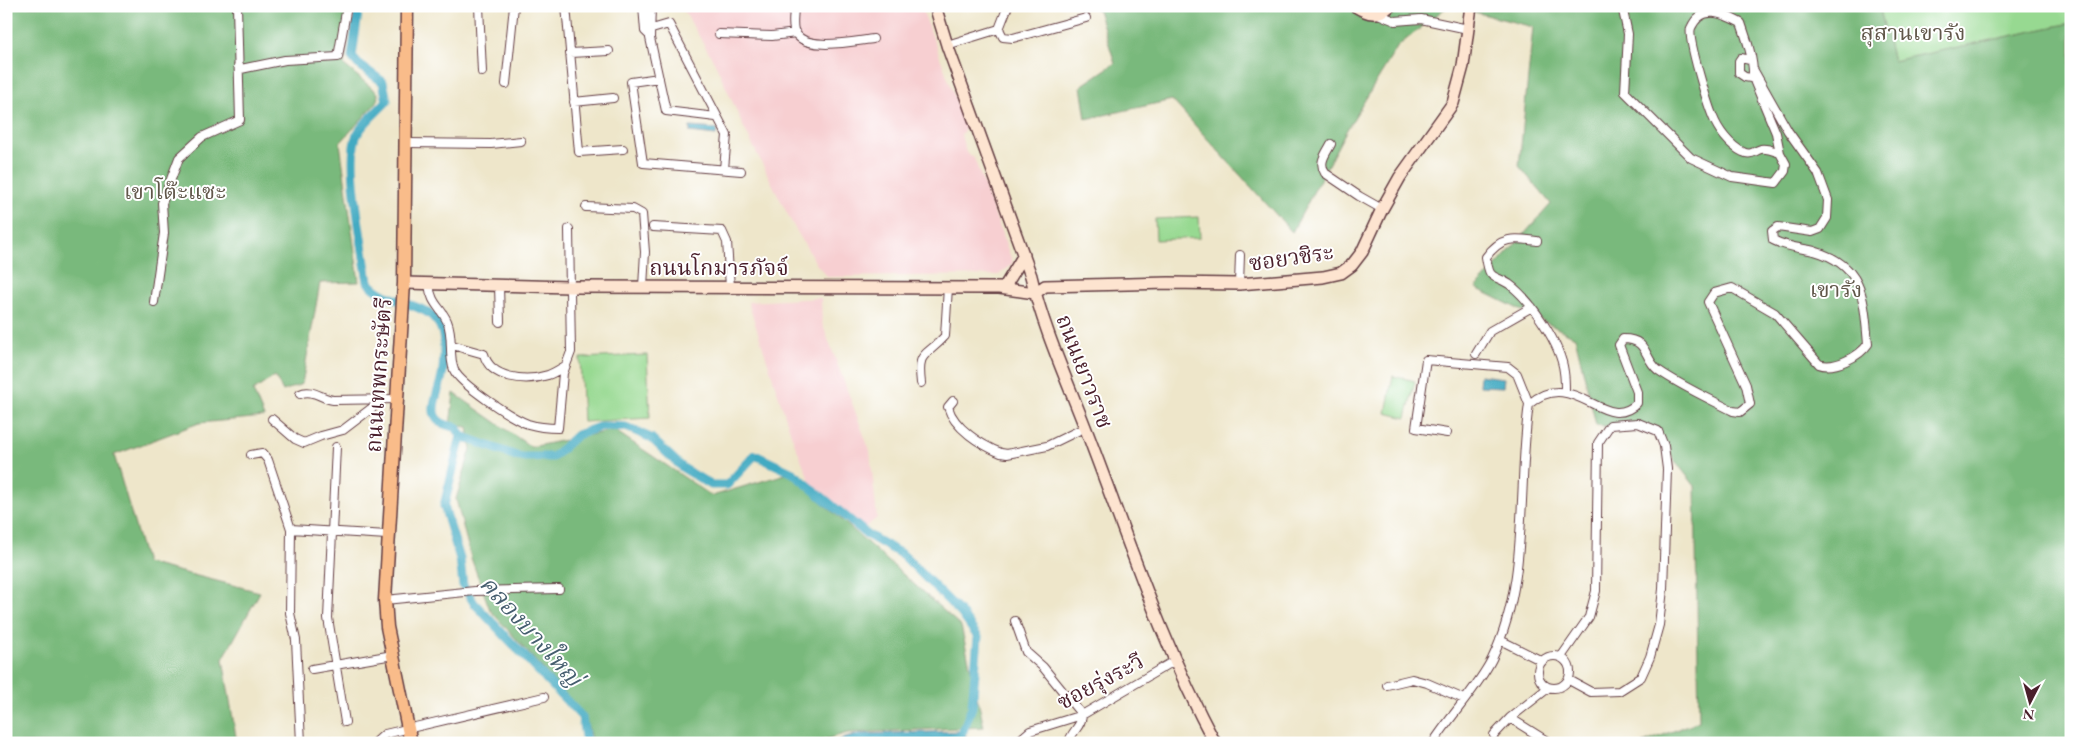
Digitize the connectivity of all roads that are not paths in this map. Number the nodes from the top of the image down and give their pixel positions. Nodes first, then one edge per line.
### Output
1 (236, 6) edge
2 (347, 6) edge
3 (407, 6) edge
4 (479, 6) edge
5 (514, 6) edge
6 (566, 6) edge
7 (643, 6) edge
8 (651, 6) edge
9 (794, 6) edge
10 (935, 6) edge
11 (1008, 6) edge
12 (1355, 6) edge
13 (1390, 6) edge
14 (1471, 6) edge
15 (1622, 6) edge
16 (1378, 14) junction
17 (1086, 18) dead end
18 (999, 29) junction
19 (1468, 29) junction
20 (649, 33) junction
21 (796, 33) junction
22 (719, 34) dead end
23 (873, 39) dead end
24 (947, 45) junction
25 (609, 51) dead end
26 (570, 53) junction
27 (1750, 60) junction
28 (238, 66) junction
29 (482, 72) dead end
30 (659, 78) junction
31 (1756, 79) junction
32 (506, 84) dead end
33 (613, 98) dead end
34 (574, 102) junction
35 (716, 117) junction
36 (522, 141) dead end
37 (406, 143) junction
38 (1778, 143) junction
39 (1331, 144) dead end
40 (623, 149) dead end
41 (1768, 149) junction
42 (1780, 152) junction
43 (724, 169) junction
44 (741, 171) dead end
45 (586, 206) dead end
46 (1382, 209) junction
47 (653, 227) dead end
48 (569, 229) dead end
49 (1537, 241) dead end
50 (1024, 255) junction
51 (1240, 255) dead end
52 (404, 283) junction
53 (429, 284) junction
54 (1239, 284) junction
55 (499, 285) junction
56 (570, 287) junction
57 (643, 287) junction
58 (730, 287) junction
59 (948, 287) junction
60 (1004, 288) junction
61 (1035, 292) junction
62 (154, 302) dead end
63 (1532, 307) junction
64 (500, 322) dead end
65 (452, 345) junction
66 (1476, 354) dead end
67 (566, 366) junction
68 (921, 383) dead end
69 (1565, 391) junction
70 (300, 394) dead end
71 (397, 399) junction
72 (381, 400) junction
73 (953, 401) dead end
74 (1529, 404) junction
75 (272, 419) dead end
76 (1086, 427) junction
77 (1447, 433) dead end
78 (336, 447) dead end
79 (251, 455) dead end
80 (290, 529) junction
81 (332, 532) junction
82 (387, 535) junction
83 (559, 589) dead end
84 (385, 600) junction
85 (1015, 620) dead end
86 (1500, 640) junction
87 (393, 655) junction
88 (1560, 657) junction
89 (1174, 661) junction
90 (1542, 662) junction
91 (336, 664) junction
92 (312, 668) dead end
93 (1569, 680) junction
94 (1387, 685) dead end
95 (1548, 688) junction
96 (544, 697) dead end
97 (1464, 699) junction
98 (1082, 715) junction
99 (1510, 718) junction
100 (345, 722) dead end
101 (408, 728) junction
102 (1494, 735) dead end
103 (301, 743) edge
104 (375, 743) edge
105 (411, 743) edge
106 (1016, 743) edge
107 (1069, 743) edge
108 (1215, 743) edge
109 (1433, 743) edge
110 (1550, 743) edge

1 - 28 street
2 - 28 street
3 - 37 main road, ถนนเทพกระษัตรี
4 - 29 street
5 - 32 street
6 - 26 street
7 - 20 street
8 - 20 street
9 - 21 street
10 - 24 street, ถนนเยาวราช
11 - 18 street
12 - 16 street
13 - 16 street
14 - 19 street, ซอยวชิระ
15 - 42 street
16 - 19 street
17 - 18 street
18 - 24 street
19 - 46 street, ซอยวชิระ
20 - 30 street
20 - 35 street
21 - 22 street
21 - 23 street
24 - 50 street, ถนนเยาวราช
25 - 26 street
26 - 34 street
27 - 31 street
27 - 31 street
27 - 41 street
28 - 62 street
30 - 35 street
30 - 43 street
31 - 38 street
31 - 69 street
33 - 34 street
34 - 40 street
35 - 43 street
36 - 37 street
37 - 52 main road, ถนนเทพกระษัตรี
38 - 41 street
38 - 42 street
39 - 46 street
41 - 42 street
43 - 44 street
45 - 57 street
46 - 54 street, ซอยวชิระ
47 - 58 street
48 - 56 street
49 - 63 street
50 - 60 street
50 - 61 street, ถนนเยาวราช
51 - 54 street
52 - 53 street, ถนนโกมารภัจจ์
52 - 71 main road, ถนนเทพกระษัตรี
53 - 55 street, ถนนโกมารภัจจ์
53 - 65 street
54 - 61 street, ซอยวชิระ
55 - 56 street, ถนนโกมารภัจจ์
55 - 64 street
56 - 57 street, ถนนโกมารภัจจ์
56 - 67 street
57 - 58 street, ถนนโกมารภัจจ์
58 - 59 street, ถนนโกมารภัจจ์
59 - 60 street, ถนนโกมารภัจจ์
59 - 68 street
60 - 61 street, ถนนโกมารภัจจ์
61 - 76 street, ถนนเยาวราช
63 - 66 street
63 - 69 street
65 - 67 street
65 - 67 street
69 - 74 street
70 - 72 street
71 - 72 street
71 - 82 main road, ถนนเทพกระษัตรี
72 - 75 street
73 - 76 street
74 - 77 street
74 - 86 street
76 - 89 street, ถนนเยาวราช
78 - 81 street
79 - 80 street
80 - 81 street
80 - 103 street
81 - 82 street
81 - 91 street
82 - 84 main road, ถนนเทพกระษัตรี
83 - 84 street
84 - 87 main road, ถนนเทพกระษัตรี
85 - 98 street
86 - 90 street
86 - 97 street
87 - 91 street
87 - 101 main road, ถนนเทพกระษัตรี
88 - 90 street
88 - 93 street
88 - 93 street
89 - 98 street, ซอยรุ่งระวี
89 - 108 street, ถนนเยาวราช
90 - 95 street
91 - 92 street
91 - 100 street
93 - 95 street
94 - 97 street
95 - 99 street
96 - 101 street
97 - 109 street
98 - 106 street, ซอยรุ่งระวี
98 - 107 street
99 - 102 street
99 - 110 street
101 - 104 street
101 - 105 main road, ถนนเทพกระษัตรี

